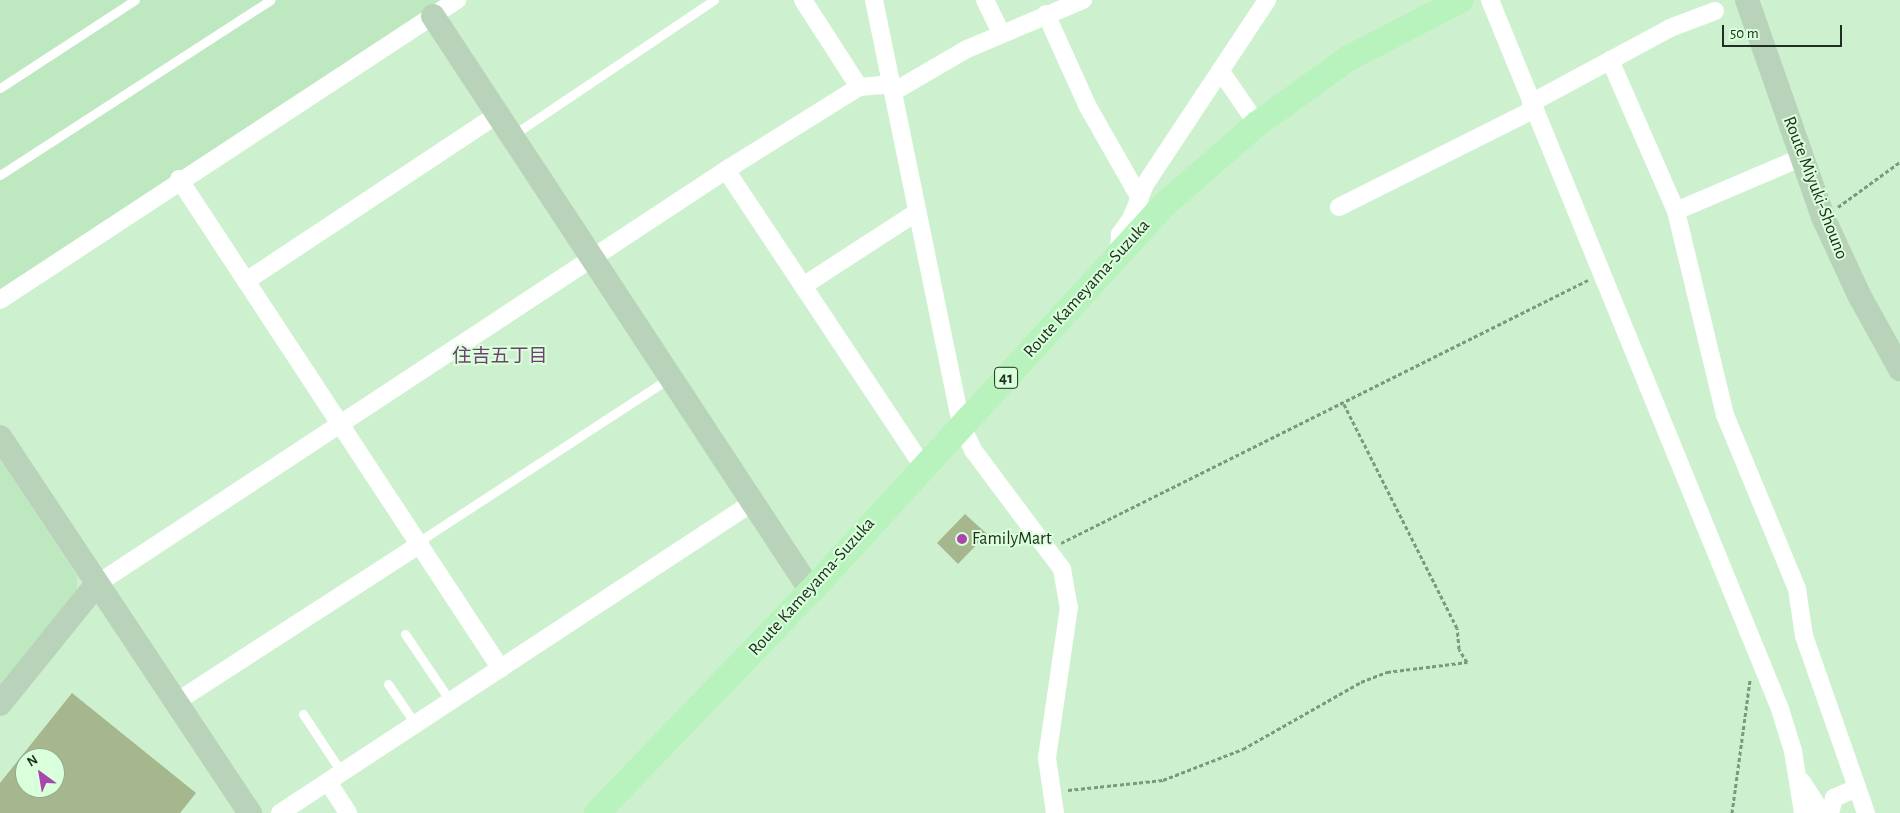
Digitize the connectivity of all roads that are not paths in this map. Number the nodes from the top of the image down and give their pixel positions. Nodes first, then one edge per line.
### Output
1 (135, 0) edge
2 (270, 0) edge
3 (457, 0) edge
4 (714, 0) edge
5 (803, 0) edge
6 (874, 0) edge
7 (985, 0) edge
8 (1083, 0) edge
9 (1267, 0) edge
10 (1461, 0) edge
11 (1490, 0) edge
12 (1748, 0) edge
13 (1715, 11) dead end
14 (1046, 14) junction
15 (433, 16) junction
16 (1002, 33) junction
17 (1610, 60) junction
18 (1222, 73) junction
19 (859, 86) junction
20 (0, 88) edge
21 (892, 88) junction
22 (1532, 107) junction
23 (498, 114) junction
24 (1257, 124) junction
25 (512, 136) junction
26 (1800, 158) junction
27 (726, 170) junction
28 (0, 175) edge
29 (179, 179) junction
30 (1140, 198) junction
31 (1339, 208) dead end
32 (1676, 211) junction
33 (917, 212) junction
34 (1118, 254) junction
35 (593, 259) junction
36 (246, 280) junction
37 (803, 286) junction
38 (0, 300) edge
39 (1900, 369) edge
40 (671, 378) junction
41 (340, 424) junction
42 (962, 427) junction
43 (0, 437) edge
44 (922, 465) junction
45 (752, 503) junction
46 (419, 543) junction
47 (96, 584) junction
48 (810, 591) junction
49 (405, 634) dead end
50 (501, 669) junction
51 (388, 684) dead end
52 (176, 702) junction
53 (451, 702) junction
54 (0, 704) edge
55 (303, 714) dead end
56 (416, 725) junction
57 (1798, 776) junction
58 (335, 778) junction
59 (1856, 788) junction
60 (250, 813) edge
61 (280, 813) edge
62 (348, 813) edge
63 (597, 813) edge
64 (1055, 813) edge
65 (1803, 813) edge
66 (1822, 813) edge
67 (1830, 813) edge
68 (1866, 813) edge

1 - 20 lane
2 - 28 lane
3 - 15 street
4 - 25 lane
5 - 19 street
6 - 21 street
7 - 16 street
8 - 14 street
9 - 18 street
10 - 24 main road, Route Kameyama-Suzuka / 41
11 - 22 street
12 - 26 street, Route Miyuki-Shouno
13 - 17 street
14 - 16 street
14 - 30 street
15 - 23 street
15 - 29 street
16 - 21 street
17 - 22 street
17 - 32 street
18 - 24 street
18 - 30 street
19 - 21 street
19 - 27 street
21 - 33 street
22 - 31 street
22 - 57 street
23 - 25 street
23 - 36 street
24 - 34 main road, Route Kameyama-Suzuka / 41
25 - 35 street
26 - 32 street
26 - 39 street, Route Miyuki-Shouno
27 - 35 street
27 - 37 street
29 - 36 street
29 - 38 street
30 - 34 street
32 - 59 street
33 - 37 street
33 - 42 street
34 - 42 main road, Route Kameyama-Suzuka / 41
35 - 40 street
35 - 41 street
36 - 41 street
37 - 44 street
40 - 45 street
40 - 46 lane
41 - 46 street
41 - 47 street
42 - 44 main road, Route Kameyama-Suzuka / 41
42 - 64 street
43 - 47 street
44 - 48 main road, Route Kameyama-Suzuka / 41
45 - 48 street
45 - 50 street
46 - 50 street
46 - 52 street
47 - 52 street
47 - 54 street
48 - 63 main road, Route Kameyama-Suzuka / 41
49 - 53 lane
50 - 53 street
51 - 56 lane
52 - 60 street
53 - 56 street
55 - 58 lane
56 - 58 street
57 - 65 street
57 - 66 street
58 - 61 street
58 - 62 street
59 - 67 street
59 - 68 street

